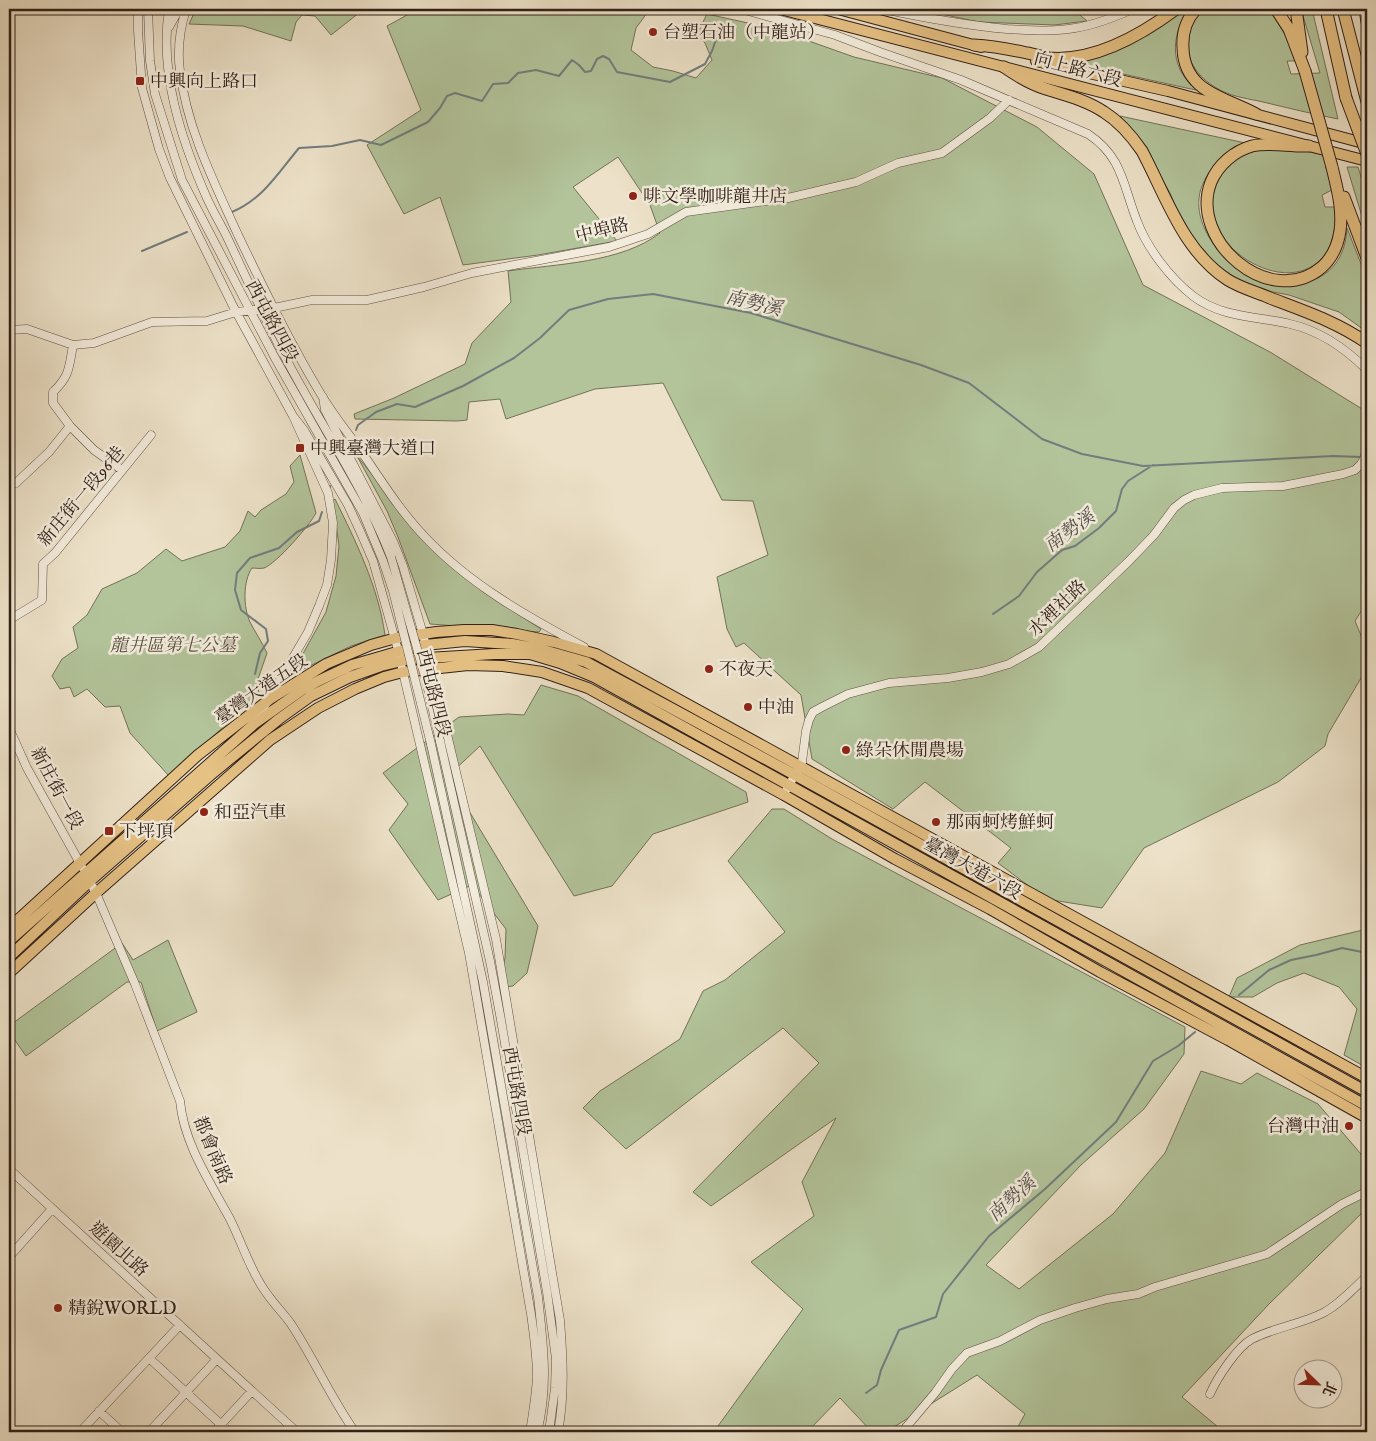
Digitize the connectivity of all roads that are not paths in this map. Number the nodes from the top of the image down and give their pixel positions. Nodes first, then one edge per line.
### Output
1 (138, 9) edge
2 (148, 9) edge
3 (170, 9) edge
4 (179, 9) edge
5 (186, 9) edge
6 (741, 9) edge
7 (780, 9) edge
8 (838, 9) edge
9 (883, 9) edge
10 (1133, 9) edge
11 (1176, 9) edge
12 (1196, 9) edge
13 (1276, 9) edge
14 (1296, 9) edge
15 (1326, 9) edge
16 (1343, 9) edge
17 (1365, 9) edge
18 (1367, 22) edge
19 (167, 31) junction
20 (974, 45) junction
21 (1004, 67) junction
22 (1305, 71) junction
23 (1366, 98) edge
24 (1010, 100) junction
25 (1256, 114) junction
26 (1367, 144) edge
27 (1309, 146) junction
28 (1367, 154) edge
29 (1367, 161) edge
30 (1332, 167) junction
31 (1367, 258) edge
32 (274, 308) junction
33 (250, 309) junction
34 (261, 309) junction
35 (236, 312) junction
36 (9, 330) edge
37 (1367, 343) edge
38 (73, 345) junction
39 (1367, 370) edge
40 (323, 397) junction
41 (309, 399) junction
42 (293, 416) junction
43 (70, 426) junction
44 (151, 434) dead end
45 (1366, 454) edge
46 (352, 461) junction
47 (122, 470) junction
48 (16, 484) dead end
49 (9, 620) edge
50 (423, 634) junction
51 (396, 638) junction
52 (425, 645) junction
53 (398, 651) junction
54 (596, 654) junction
55 (428, 657) junction
56 (401, 661) junction
57 (586, 662) joint
58 (560, 663) joint
59 (430, 668) junction
60 (403, 672) junction
61 (270, 699) junction
62 (254, 724) junction
63 (9, 728) edge
64 (798, 770) junction
65 (786, 791) junction
66 (80, 862) junction
67 (88, 877) junction
68 (96, 893) junction
69 (485, 896) junction
70 (466, 902) junction
71 (9, 928) edge
72 (9, 942) edge
73 (469, 953) junction
74 (9, 957) edge
75 (490, 961) junction
76 (9, 973) edge
77 (1367, 1078) edge
78 (1367, 1092) edge
79 (1367, 1106) edge
80 (1367, 1118) edge
81 (9, 1169) edge
82 (1364, 1194) dead end
83 (52, 1209) junction
84 (9, 1257) edge
85 (1367, 1276) edge
86 (180, 1325) junction
87 (149, 1358) junction
88 (217, 1359) junction
89 (252, 1391) junction
90 (186, 1392) junction
91 (1210, 1394) dead end
92 (99, 1411) junction
93 (221, 1425) junction
94 (80, 1432) edge
95 (122, 1432) edge
96 (149, 1432) edge
97 (214, 1432) edge
98 (229, 1432) edge
99 (297, 1432) edge
100 (355, 1432) edge
101 (530, 1432) edge
102 (537, 1432) edge
103 (549, 1432) edge
104 (558, 1432) edge
105 (902, 1432) edge

1 - 35 street, 西屯路四段
2 - 33 street, 西屯路四段
3 - 19 street, 西屯路四段
4 - 19 street
5 - 32 street, 西屯路四段
6 - 24 street
7 - 21 main road, 向上路六段
8 - 20 main road, 向上路六段
9 - 10 street
11 - 20 highway
12 - 25 highway
13 - 22 highway
14 - 22 highway
15 - 28 highway, bridge
16 - 23 highway
17 - 18 highway
19 - 34 street, 西屯路四段
20 - 25 main road, 向上路六段
21 - 27 main road, 向上路六段
21 - 37 highway
22 - 30 highway, bridge
24 - 32 street, 中埠路
24 - 39 street
25 - 26 main road, 向上路六段
27 - 29 main road, 向上路六段
27 - 30 highway
30 - 31 highway
32 - 34 street, 中埠路
32 - 40 street, 西屯路四段
33 - 34 street, 中埠路
33 - 35 street, 中埠路
33 - 70 street, 西屯路四段, bridge
34 - 41 street, 西屯路四段
35 - 38 street, 中埠路
35 - 42 street, 西屯路四段
36 - 38 street
38 - 43 street
40 - 46 street
40 - 54 street, 西屯路四段
41 - 46 street
41 - 75 street, 西屯路四段, bridge
42 - 51 street, 西屯路四段
42 - 61 street, 西屯路四段
43 - 47 street
43 - 48 street
44 - 47 street, 新庄街一段96巷
45 - 64 street, 水裡社路
46 - 50 street, 西屯路四段
47 - 49 street, 新庄街一段96巷
50 - 51 main road, 臺灣大道五段
50 - 52 street, 西屯路四段
50 - 54 main road, 臺灣大道五段
51 - 53 street, 西屯路四段
51 - 61 main road, 臺灣大道五段
52 - 53 main road, 臺灣大道五段
52 - 55 street, 西屯路四段
52 - 57 main road, 臺灣大道五段
53 - 56 street, 西屯路四段
53 - 62 main road, 臺灣大道五段
54 - 64 main road, 臺灣大道六段
55 - 56 main road, 臺灣大道五段
55 - 58 main road, 臺灣大道五段
55 - 59 street, 西屯路四段
56 - 60 street, 西屯路四段
56 - 67 main road, 臺灣大道五段
57 - 64 main road, 臺灣大道六段
58 - 65 main road, 臺灣大道六段
59 - 60 main road
59 - 65 main road, 臺灣大道六段
59 - 69 street, 西屯路四段
60 - 68 main road
60 - 73 street, 西屯路四段
61 - 62 street, 西屯路四段
61 - 66 main road, 臺灣大道五段
62 - 67 main road, 臺灣大道五段
63 - 66 street, 新庄街一段
64 - 65 street, 水裡社路
64 - 77 main road, 臺灣大道六段
64 - 78 main road, 臺灣大道六段
65 - 79 main road, 臺灣大道六段
65 - 80 main road, 臺灣大道六段
66 - 67 street, 都會南路
66 - 71 main road, 臺灣大道五段
67 - 68 street, 都會南路
67 - 72 main road, 臺灣大道五段
67 - 74 main road, 臺灣大道五段
68 - 76 main road
68 - 100 street, 都會南路
69 - 75 street
69 - 104 street, 西屯路四段
70 - 73 street
70 - 102 street, 西屯路四段
73 - 101 street, 西屯路四段
75 - 103 street, 西屯路四段
81 - 83 street, 遊園北路
82 - 105 street
83 - 84 street
83 - 86 street, 遊園北路
85 - 91 street
86 - 87 street
86 - 88 street, 遊園北路
87 - 90 street
87 - 92 street
88 - 89 street, 遊園北路
88 - 90 street
89 - 93 street
89 - 99 street, 遊園北路
90 - 93 street
90 - 96 street
92 - 94 street
92 - 95 street
93 - 97 street
93 - 98 street

